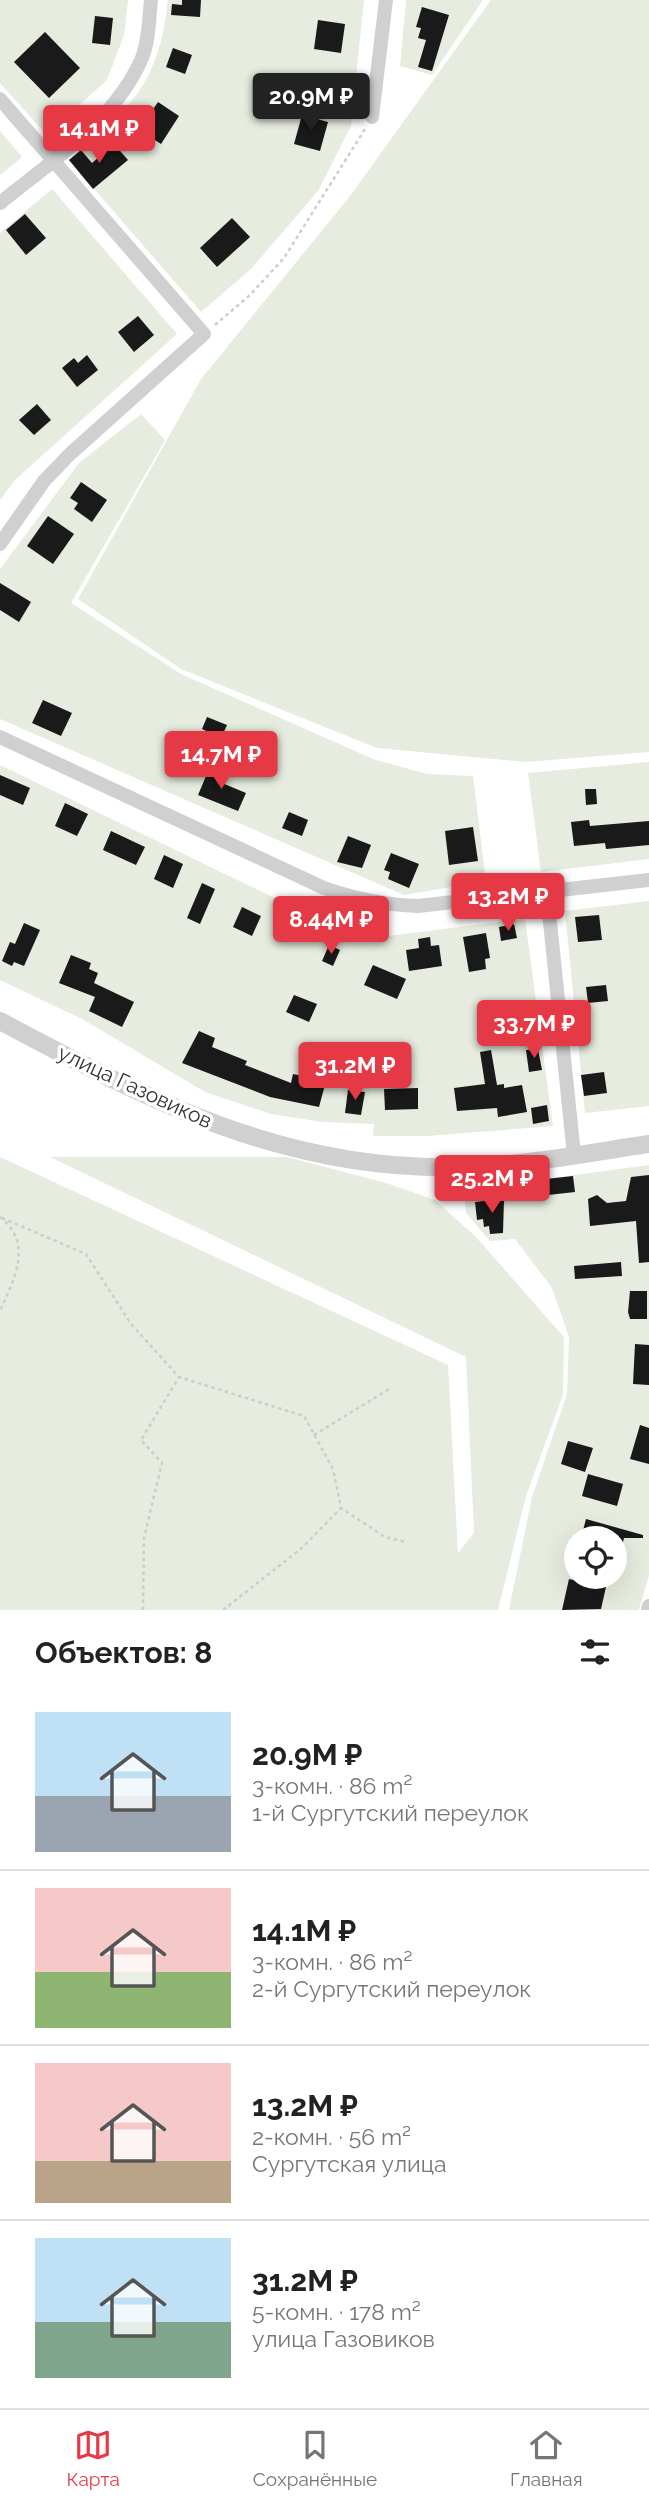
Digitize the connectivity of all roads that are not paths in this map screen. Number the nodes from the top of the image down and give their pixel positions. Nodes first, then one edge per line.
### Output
1 (151, 0) edge
2 (386, 0) edge
3 (0, 99) edge
4 (372, 117) road end
5 (52, 160) junction
6 (0, 203) edge
7 (0, 544) edge
8 (0, 737) edge
9 (649, 880) edge
10 (547, 893) junction
11 (0, 1020) edge
12 (649, 1144) edge
13 (574, 1154) junction

1 - 5 street
2 - 4 street
3 - 5 street
5 - 6 street
5 - 7 street
8 - 10 street
9 - 10 street
10 - 13 street
11 - 13 street, улица Газовиков
12 - 13 street, улица Газовиков

